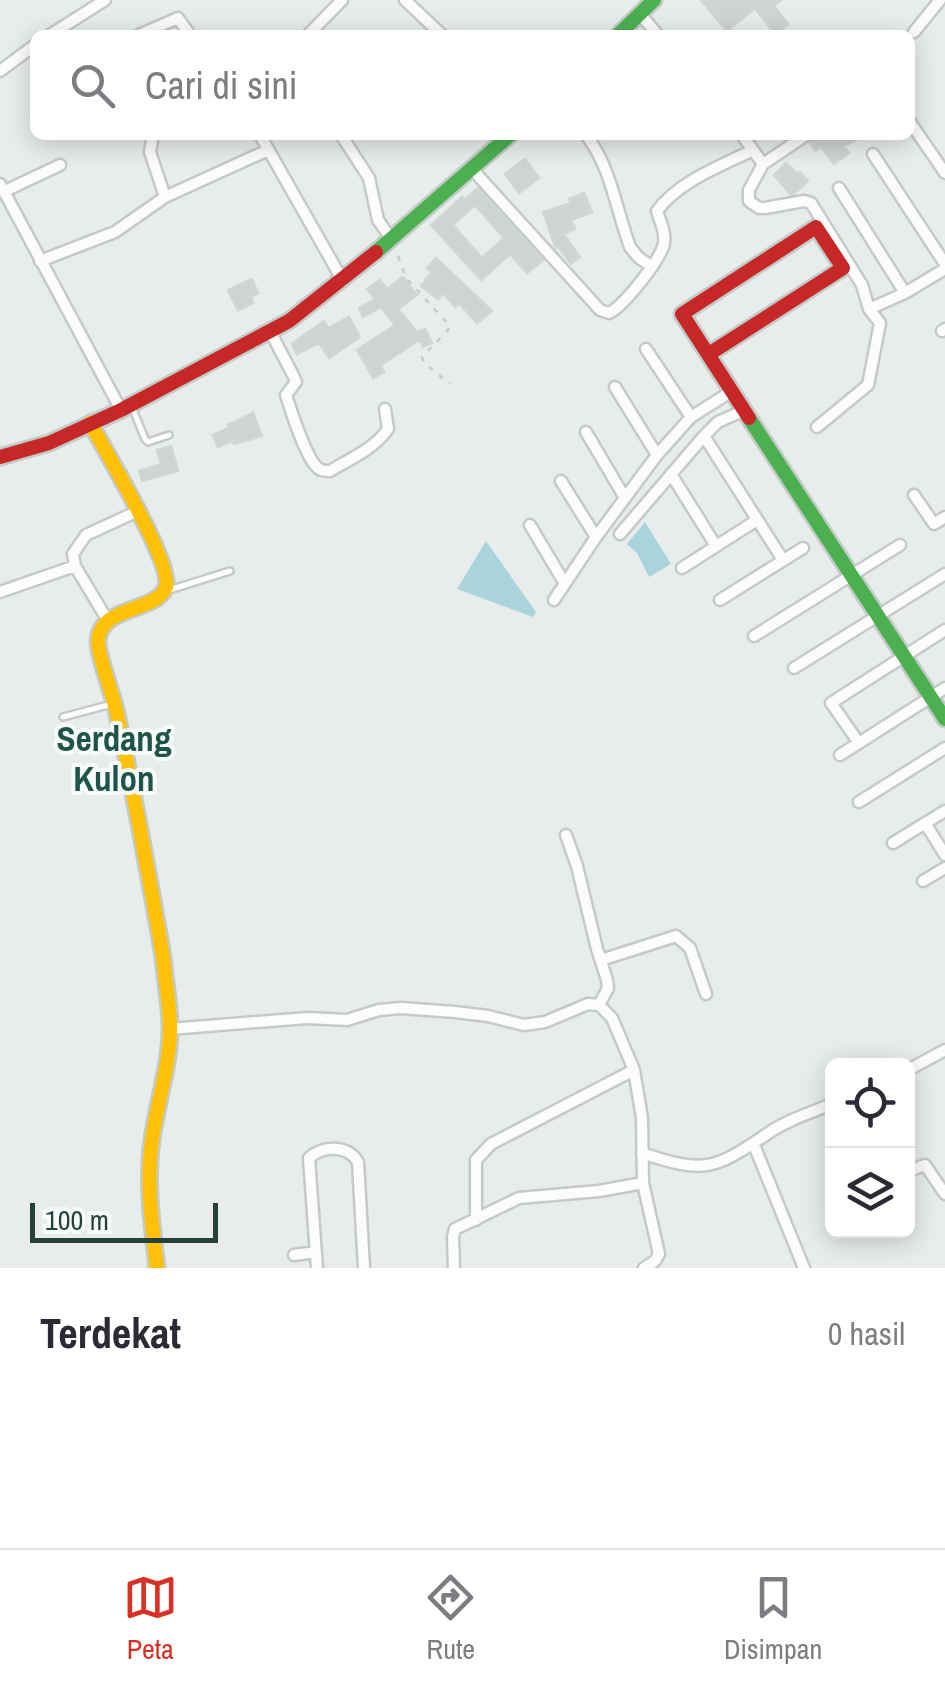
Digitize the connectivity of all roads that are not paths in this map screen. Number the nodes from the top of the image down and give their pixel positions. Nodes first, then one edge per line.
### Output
1 (105, 0) edge
2 (342, 0) edge
3 (405, 0) edge
4 (654, 0) edge
5 (940, 0) edge
6 (640, 14) junction
7 (58, 30) edge
8 (150, 30) edge
9 (186, 30) edge
10 (313, 30) edge
11 (437, 30) edge
12 (623, 30) edge
13 (654, 30) edge
14 (915, 31) edge
15 (30, 49) edge
16 (0, 71) edge
17 (915, 129) edge
18 (151, 140) edge
19 (263, 140) edge
20 (344, 140) edge
21 (504, 140) edge
22 (589, 140) edge
23 (746, 140) edge
24 (798, 140) edge
25 (268, 150) junction
26 (753, 150) junction
27 (873, 154) dead end
28 (762, 164) junction
29 (60, 166) dead end
30 (472, 169) junction
31 (945, 174) edge
32 (2, 187) edge
33 (839, 188) dead end
34 (165, 198) junction
35 (392, 240) junction
36 (40, 261) junction
37 (945, 266) edge
38 (652, 267) junction
39 (343, 281) junction
40 (904, 293) junction
41 (869, 308) junction
42 (271, 333) junction
43 (646, 349) dead end
44 (708, 354) junction
45 (615, 387) dead end
46 (732, 390) junction
47 (126, 407) junction
48 (384, 410) dead end
49 (745, 410) junction
50 (691, 417) junction
51 (90, 423) junction
52 (816, 427) dead end
53 (586, 432) dead end
54 (169, 435) dead end
55 (704, 436) junction
56 (657, 455) junction
57 (0, 457) edge
58 (671, 474) junction
59 (562, 481) dead end
60 (914, 496) dead end
61 (625, 498) junction
62 (138, 511) junction
63 (945, 518) edge
64 (757, 520) junction
65 (530, 525) dead end
66 (620, 534) dead end
67 (596, 537) junction
68 (900, 545) dead end
69 (716, 546) junction
70 (802, 548) dead end
71 (783, 560) junction
72 (74, 566) junction
73 (682, 568) dead end
74 (230, 571) dead end
75 (945, 574) edge
76 (852, 575) junction
77 (564, 584) junction
78 (0, 592) edge
79 (163, 592) junction
80 (554, 600) dead end
81 (720, 600) dead end
82 (878, 616) junction
83 (108, 621) junction
84 (945, 630) edge
85 (754, 636) dead end
86 (904, 656) junction
87 (794, 668) dead end
88 (945, 688) edge
89 (931, 697) junction
90 (114, 704) junction
91 (63, 717) dead end
92 (945, 719) edge
93 (858, 743) junction
94 (945, 748) edge
95 (840, 755) dead end
96 (859, 802) dead end
97 (945, 810) edge
98 (925, 823) junction
99 (566, 835) dead end
100 (893, 843) dead end
101 (945, 855) edge
102 (945, 868) edge
103 (923, 882) dead end
104 (601, 960) junction
105 (706, 994) dead end
106 (599, 1005) junction
107 (170, 1028) junction
108 (945, 1050) edge
109 (915, 1066) edge
110 (634, 1070) junction
111 (825, 1107) edge
112 (754, 1145) junction
113 (642, 1153) junction
114 (915, 1169) edge
115 (644, 1183) junction
116 (945, 1194) edge
117 (476, 1220) junction
118 (316, 1252) junction
119 (294, 1255) dead end
120 (662, 1263) edge
121 (157, 1268) edge
122 (317, 1268) edge
123 (364, 1268) edge
124 (454, 1268) edge
125 (644, 1268) edge
126 (804, 1268) edge

1 - 7 street
2 - 10 street
3 - 11 street
4 - 6 street
5 - 14 street
6 - 12 street
6 - 13 street
8 - 9 street
15 - 16 street
17 - 31 street
18 - 34 street
19 - 25 street
20 - 35 street
21 - 30 street
22 - 38 street
23 - 26 street
24 - 28 street
25 - 34 street
25 - 39 street
26 - 28 street
26 - 38 street
27 - 37 street
28 - 41 street
29 - 32 street
30 - 35 street
30 - 38 street
32 - 36 street
33 - 40 street
34 - 36 street
35 - 39 street
36 - 47 street
37 - 40 street
39 - 42 street
40 - 41 street
41 - 52 street
42 - 47 street
42 - 48 street
43 - 50 street
44 - 44 street
44 - 46 street
45 - 56 street
46 - 49 street
46 - 50 street
47 - 51 street
47 - 54 lane
49 - 55 street
49 - 76 street
50 - 56 street
51 - 57 street
51 - 62 street
53 - 61 street
55 - 58 street
55 - 64 street
56 - 61 street
58 - 66 street
58 - 69 street
59 - 67 street
60 - 63 street
61 - 67 street
62 - 72 street
62 - 79 street
64 - 69 street
64 - 71 street
65 - 77 street
67 - 77 street
68 - 76 street
69 - 73 street
70 - 71 street
71 - 81 street
72 - 78 street
72 - 83 street
74 - 79 lane
75 - 82 street
76 - 82 street
76 - 85 street
77 - 80 street
79 - 83 street
82 - 86 street
82 - 87 street
83 - 90 street
84 - 86 street
86 - 89 street
86 - 93 street
88 - 89 street
89 - 92 street
89 - 93 street
90 - 91 lane
90 - 107 street
93 - 95 street
94 - 96 street
97 - 98 street
98 - 100 street
98 - 101 street
99 - 104 street
102 - 103 street
104 - 105 street
104 - 106 street
106 - 107 street
106 - 110 street
107 - 121 street
108 - 109 street
110 - 113 street
110 - 117 street
111 - 112 street
112 - 113 street
112 - 126 street
113 - 115 street
114 - 116 street
115 - 117 street
115 - 120 street
117 - 124 street
118 - 119 street
118 - 122 street
118 - 123 street
120 - 125 street

